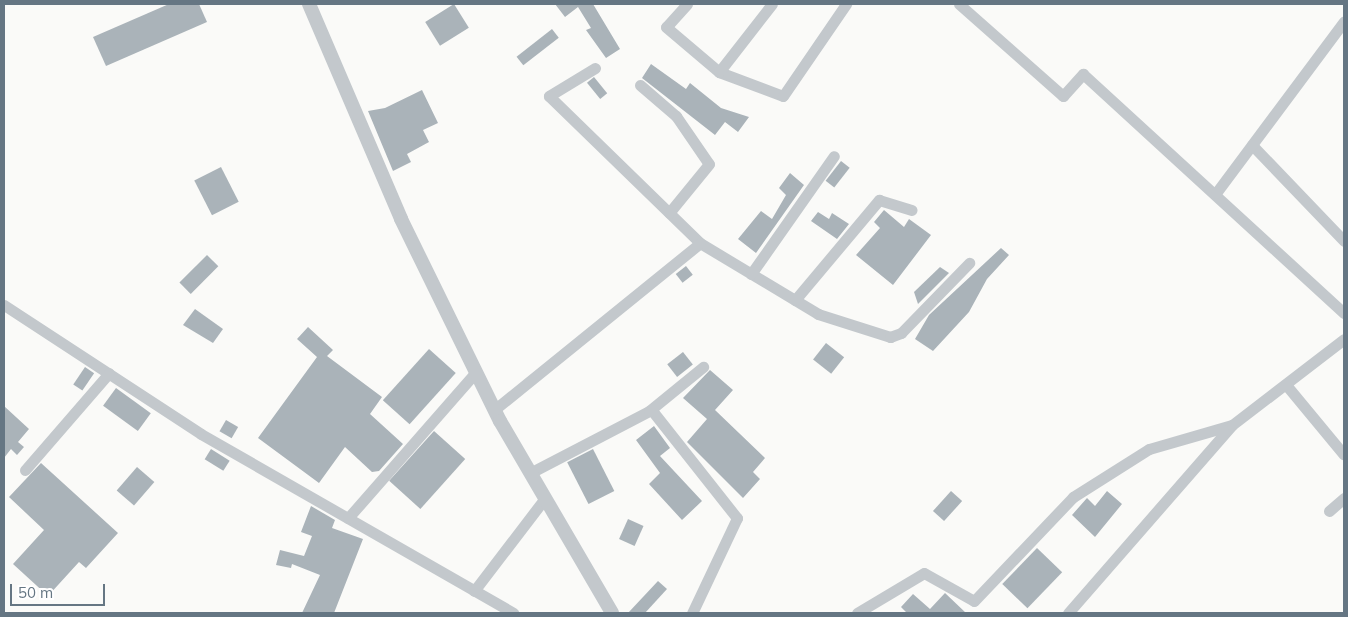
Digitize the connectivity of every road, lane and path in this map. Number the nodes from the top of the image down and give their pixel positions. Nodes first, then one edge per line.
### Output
1 (309, 4) edge
2 (687, 4) edge
3 (772, 4) edge
4 (846, 4) edge
5 (959, 4) edge
6 (1344, 21) edge
7 (595, 68) dead end
8 (720, 72) junction
9 (640, 85) dead end
10 (1252, 145) junction
11 (834, 156) dead end
12 (1216, 193) junction
13 (912, 210) dead end
14 (669, 213) junction
15 (1344, 241) edge
16 (700, 243) junction
17 (969, 263) dead end
18 (751, 274) junction
19 (795, 300) junction
20 (4, 304) edge
21 (1344, 313) edge
22 (1344, 339) edge
23 (703, 367) dead end
24 (476, 372) junction
25 (109, 374) junction
26 (1287, 386) junction
27 (494, 410) junction
28 (654, 413) dead end
29 (1232, 424) junction
30 (1344, 455) edge
31 (25, 470) dead end
32 (530, 473) junction
33 (545, 498) junction
34 (1344, 498) edge
35 (1329, 511) dead end
36 (348, 518) junction
37 (474, 591) junction
38 (513, 613) edge
39 (612, 613) edge
40 (692, 613) edge
41 (857, 613) edge
42 (1068, 613) edge

1 - 24 street
2 - 8 street
3 - 8 street
4 - 8 street
5 - 12 street
6 - 10 street
7 - 14 street
9 - 14 street
10 - 12 street
10 - 15 street
11 - 18 street
12 - 21 street
13 - 19 street
14 - 16 street
16 - 18 street
16 - 27 street
17 - 19 street
18 - 19 street
20 - 25 street
22 - 26 street
23 - 32 street
24 - 27 street
24 - 36 street
25 - 31 street
25 - 36 street
26 - 29 street
26 - 30 street
27 - 32 street
28 - 40 street
29 - 41 street
29 - 42 street
32 - 33 street
33 - 37 street
33 - 39 street
34 - 35 street
36 - 37 street
37 - 38 street

